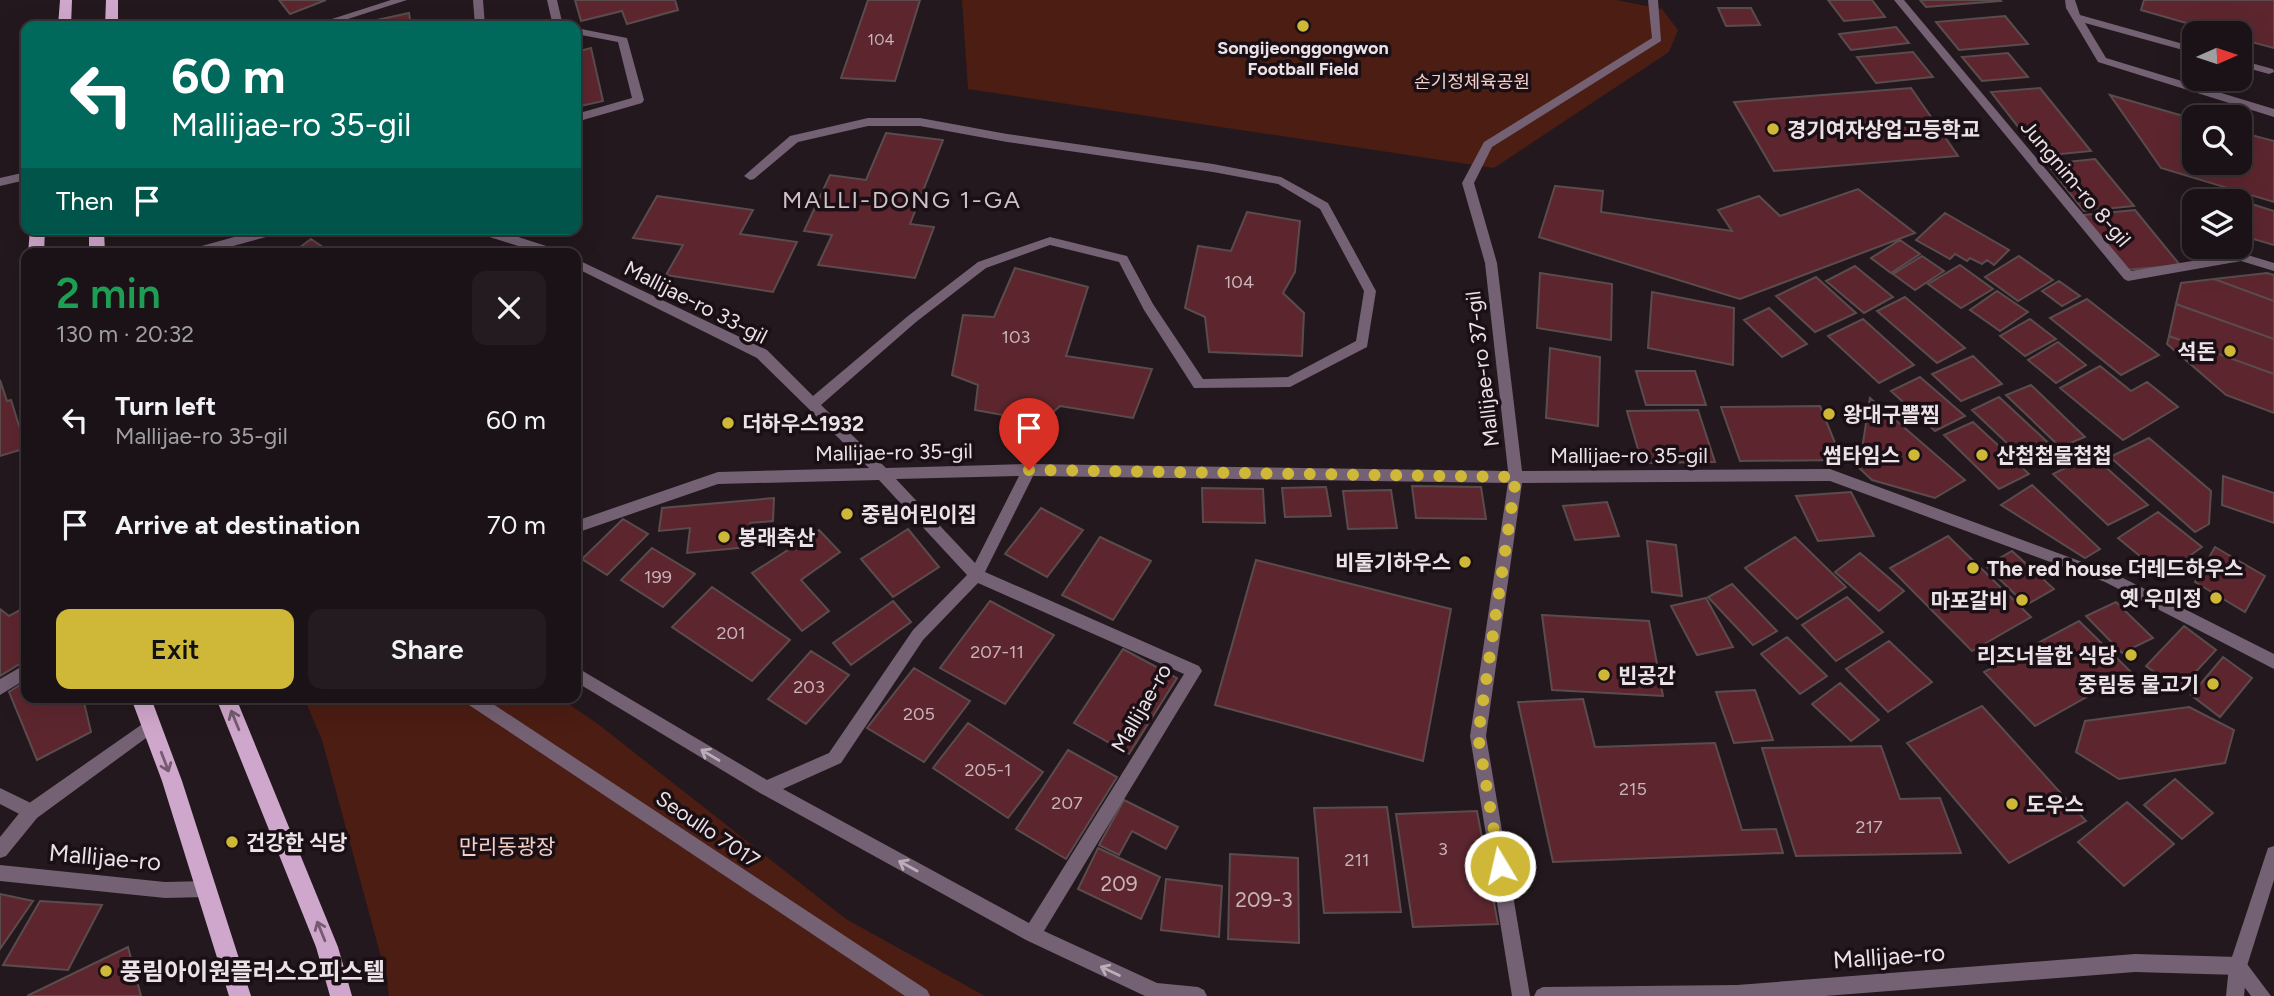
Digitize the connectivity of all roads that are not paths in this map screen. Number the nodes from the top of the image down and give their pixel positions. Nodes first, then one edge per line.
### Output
1 (66, 0) edge
2 (112, 0) edge
3 (402, 0) edge
4 (478, 0) edge
5 (552, 0) edge
6 (1653, 0) edge
7 (1899, 0) edge
8 (2070, 0) edge
9 (2076, 17) junction
10 (65, 21) edge
11 (112, 21) edge
12 (332, 21) edge
13 (480, 21) edge
14 (557, 21) edge
15 (581, 32) edge
16 (2182, 47) edge
17 (2252, 66) edge
18 (2269, 71) dead end
19 (2274, 113) edge
20 (581, 117) edge
21 (750, 176) dead end
22 (21, 177) edge
23 (0, 182) edge
24 (258, 235) edge
25 (497, 235) edge
26 (209, 248) edge
27 (539, 248) edge
28 (581, 265) edge
29 (2274, 267) edge
30 (812, 405) junction
31 (1029, 470) junction
32 (882, 474) junction
33 (1516, 477) junction
34 (581, 525) edge
35 (976, 575) junction
36 (2274, 662) edge
37 (21, 674) edge
38 (581, 677) edge
39 (0, 688) edge
40 (143, 703) edge
41 (228, 703) edge
42 (479, 703) edge
43 (151, 724) junction
44 (766, 788) junction
45 (0, 796) edge
46 (31, 812) junction
47 (0, 850) edge
48 (2274, 853) edge
49 (0, 873) edge
50 (206, 889) junction
51 (1032, 934) junction
52 (2238, 966) junction
53 (240, 996) edge
54 (341, 996) edge
55 (921, 996) edge
56 (1198, 996) edge
57 (1521, 996) edge
58 (1544, 996) edge
59 (2235, 996) edge
60 (2262, 996) edge

1 - 10 main road
2 - 11 main road
3 - 12 street
4 - 13 street
5 - 14 street
6 - 33 street, Mallijae-ro 37-gil
7 - 29 street, Jungnim-ro 8-gil
8 - 9 street
9 - 16 street
9 - 19 street
15 - 20 street
17 - 18 street
21 - 30 street
22 - 23 street
24 - 26 street
25 - 27 street
28 - 30 street, Mallijae-ro 33-gil
30 - 32 street, Mallijae-ro 33-gil
31 - 32 street, Mallijae-ro 35-gil
31 - 33 street, Mallijae-ro 35-gil
31 - 35 street
32 - 34 street, Mallijae-ro 35-gil
32 - 35 street, Mallijae-ro 33-gil
33 - 36 street, Mallijae-ro 35-gil
33 - 57 street, Mallijae-ro 37-gil
35 - 44 street
35 - 51 street, Mallijae-ro
37 - 39 street
44 -> 38 street
40 - 43 main road, Mallijae-ro
54 -> 41 main road
42 - 55 street, Seoullo 7017
43 - 46 street
43 -> 50 main road, Mallijae-ro
51 -> 44 street
45 - 46 street
46 - 47 street
48 - 52 street
49 - 50 street, Mallijae-ro
50 - 53 main road, Mallijae-ro
56 -> 51 street
52 - 58 street, Mallijae-ro
52 - 59 street
52 - 60 street

